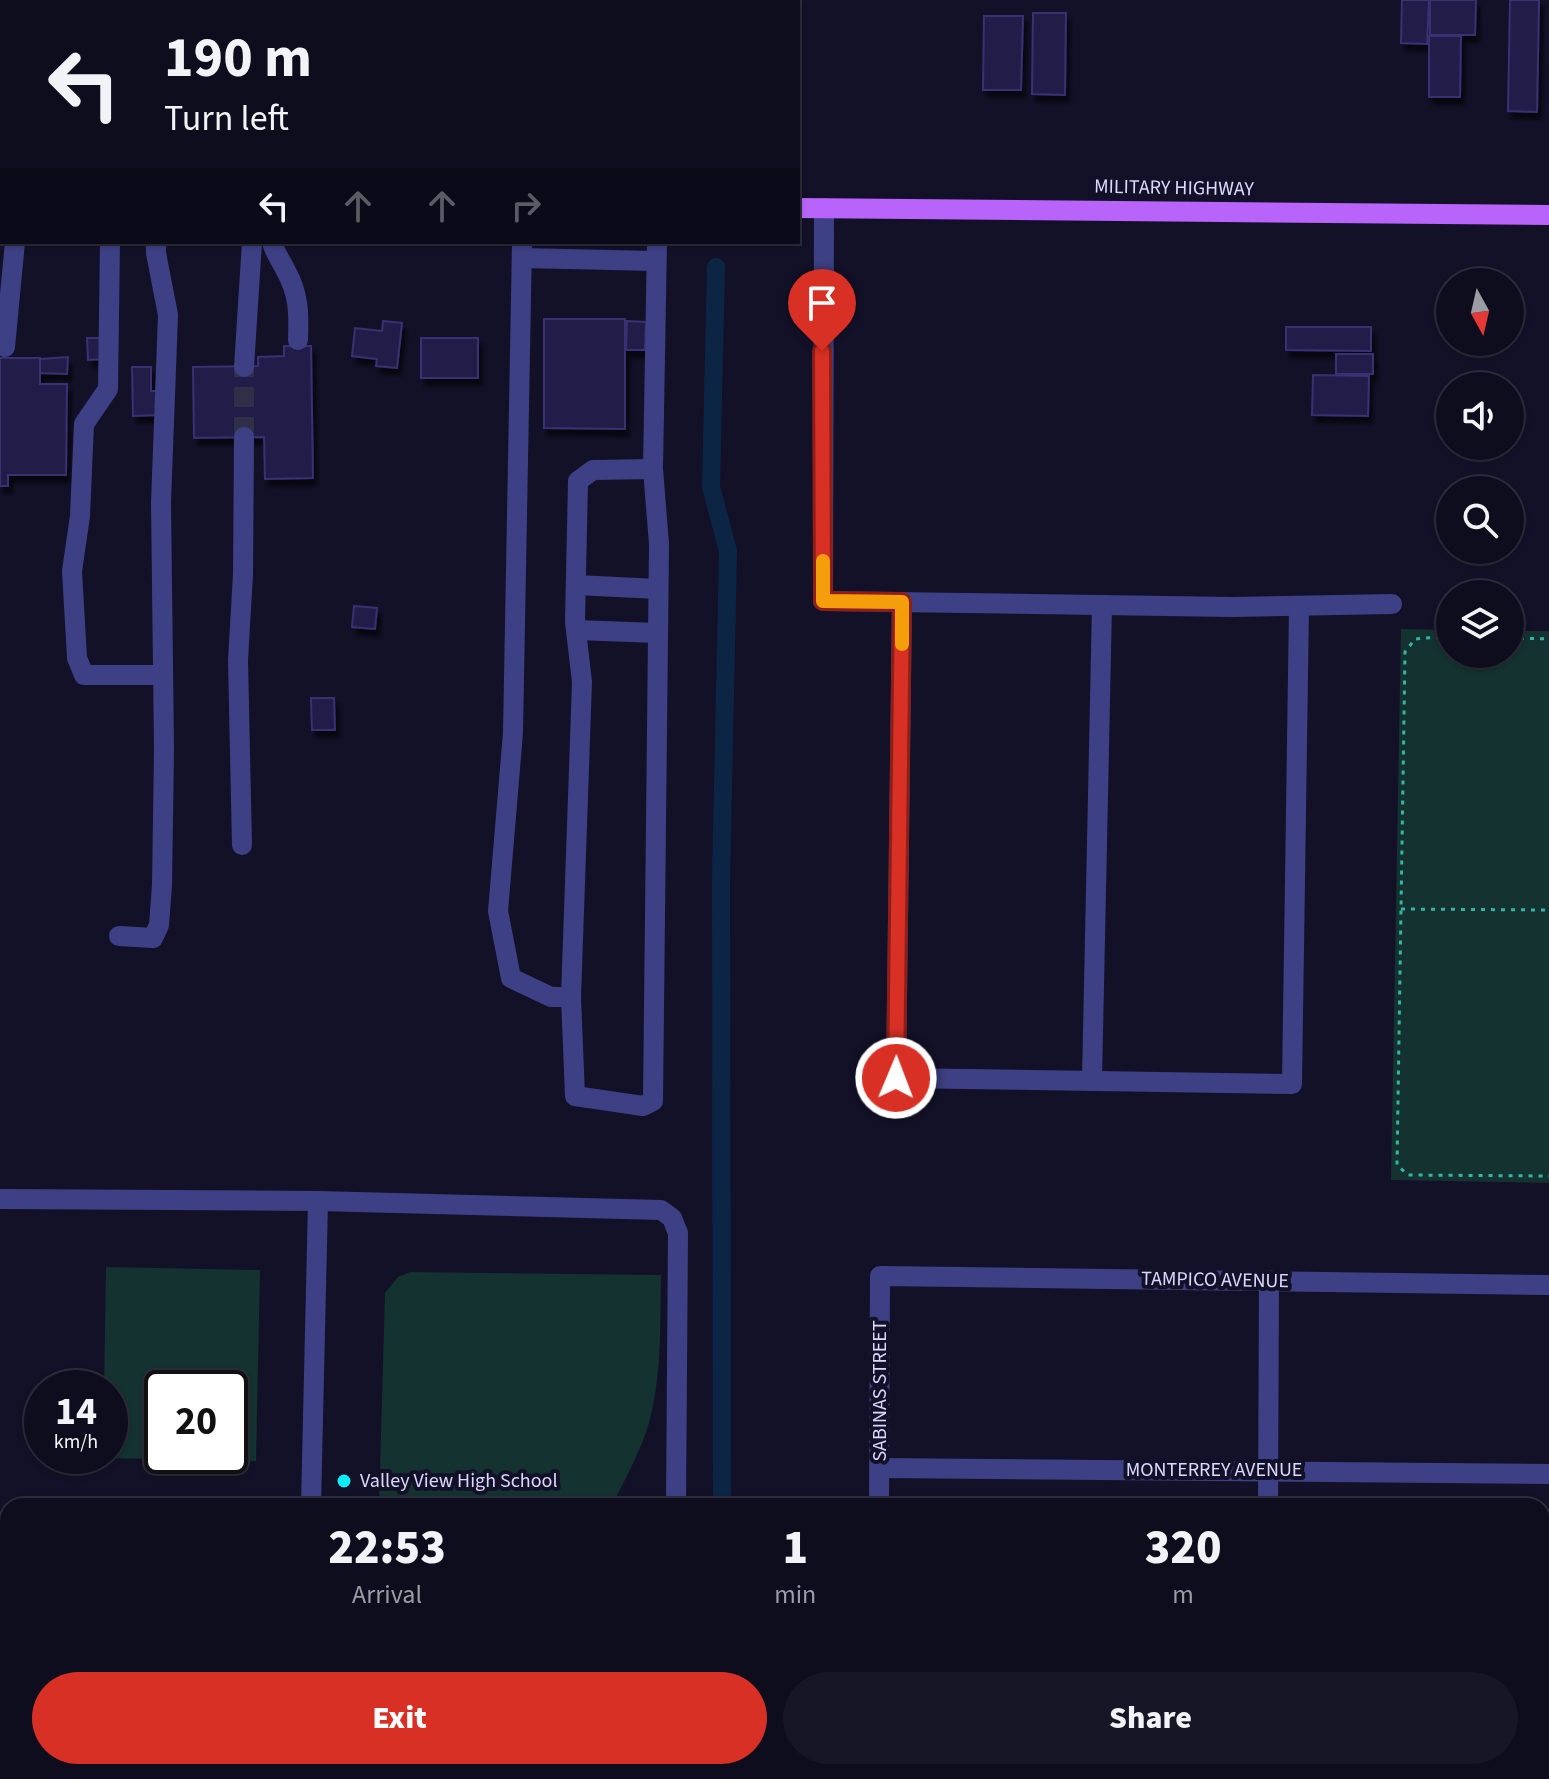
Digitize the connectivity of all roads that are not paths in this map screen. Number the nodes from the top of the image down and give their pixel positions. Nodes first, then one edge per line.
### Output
1 (800, 208) edge
2 (824, 208) junction
3 (1549, 215) edge
4 (15, 244) edge
5 (110, 244) edge
6 (156, 244) edge
7 (252, 244) edge
8 (272, 244) edge
9 (522, 250) edge
10 (656, 252) edge
11 (298, 340) dead end
12 (5, 347) dead end
13 (244, 367) tunnel mouth
14 (244, 437) tunnel mouth
15 (653, 469) junction
16 (576, 585) junction
17 (658, 589) junction
18 (902, 602) junction
19 (1392, 604) dead end
20 (1102, 605) junction
21 (1299, 606) junction
22 (576, 630) junction
23 (658, 633) junction
24 (162, 675) junction
25 (242, 845) dead end
26 (119, 936) dead end
27 (571, 997) junction
28 (1092, 1080) junction
29 (0, 1199) edge
30 (318, 1201) junction
31 (880, 1276) joint
32 (1269, 1280) junction
33 (1549, 1285) edge
34 (880, 1468) junction
35 (1269, 1470) junction
36 (1549, 1474) edge
37 (311, 1498) edge
38 (676, 1498) edge
39 (879, 1498) edge
40 (1268, 1498) edge

1 - 2 main road, MILITARY HIGHWAY
2 - 3 main road, MILITARY HIGHWAY
2 - 18 street
4 - 12 street
5 - 24 street
6 - 24 street
7 - 13 street
8 - 11 street
9 - 10 street
9 - 27 street
10 - 15 street
14 - 25 street
15 - 16 street
15 - 17 street
16 - 17 street
16 - 22 street
17 - 23 street
18 - 20 street
18 - 28 street
19 - 21 street
20 - 21 street
20 - 28 street
21 - 28 street
22 - 23 street
22 - 27 street
23 - 27 street
24 - 26 street
29 - 30 street
30 - 37 street
30 - 38 street
31 - 32 street, TAMPICO AVENUE
31 - 34 street, SABINAS STREET
32 - 33 street, TAMPICO AVENUE
32 - 35 street
34 - 35 street, MONTERREY AVENUE
34 - 39 street, SABINAS STREET
35 - 36 street, MONTERREY AVENUE
35 - 40 street

